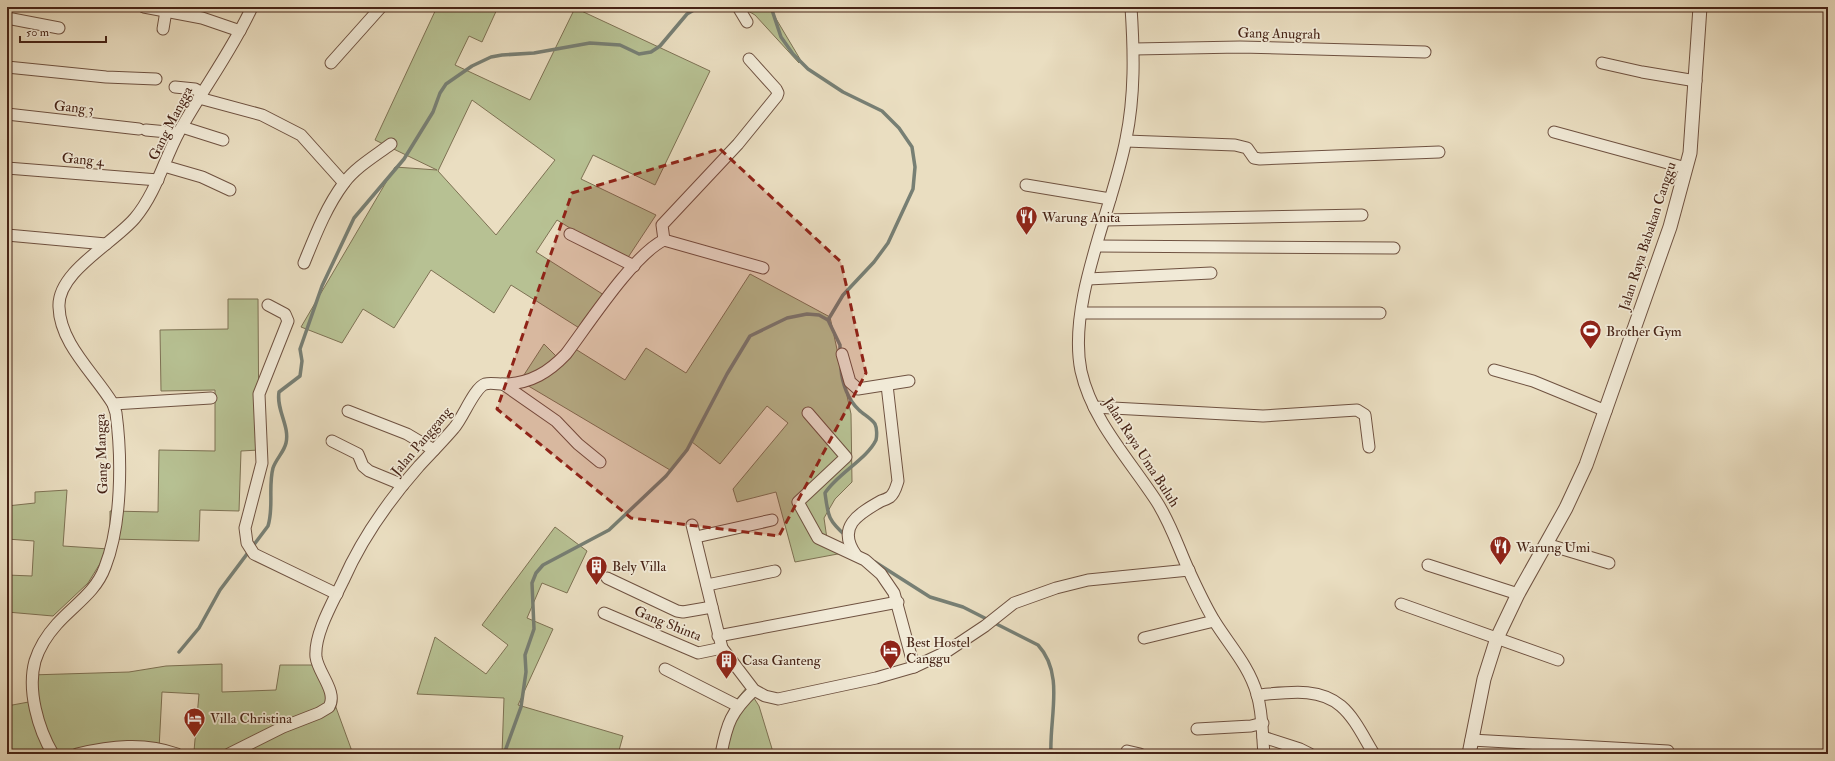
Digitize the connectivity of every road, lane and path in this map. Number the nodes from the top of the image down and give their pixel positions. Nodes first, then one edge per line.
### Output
1 (144, 7) edge
2 (252, 7) edge
3 (381, 7) edge
4 (738, 7) edge
5 (1131, 7) edge
6 (1700, 7) edge
7 (174, 10) edge
8 (7, 18) edge
9 (746, 22) dead end
10 (59, 28) dead end
11 (163, 29) dead end
12 (240, 31) junction
13 (1134, 49) junction
14 (1425, 52) dead end
15 (749, 59) dead end
16 (331, 62) dead end
17 (1602, 63) dead end
18 (7, 67) edge
19 (156, 79) dead end
20 (1696, 81) junction
21 (175, 87) dead end
22 (200, 96) junction
23 (7, 114) edge
24 (180, 130) junction
25 (1554, 132) dead end
26 (223, 140) dead end
27 (1126, 141) junction
28 (391, 144) dead end
29 (1439, 152) dead end
30 (164, 166) junction
31 (7, 168) edge
32 (1686, 168) junction
33 (158, 180) junction
34 (344, 183) junction
35 (1026, 185) dead end
36 (230, 190) dead end
37 (1110, 199) junction
38 (1362, 215) dead end
39 (1104, 220) junction
40 (570, 234) dead end
41 (7, 235) edge
42 (664, 240) junction
43 (106, 244) junction
44 (1097, 246) junction
45 (1394, 248) dead end
46 (304, 263) dead end
47 (634, 266) junction
48 (763, 268) dead end
49 (1211, 273) dead end
50 (1088, 279) junction
51 (268, 305) dead end
52 (1082, 313) junction
53 (1380, 313) dead end
54 (842, 354) dead end
55 (1494, 370) dead end
56 (909, 382) dead end
57 (503, 384) junction
58 (887, 385) junction
59 (211, 398) dead end
60 (113, 404) junction
61 (1094, 407) junction
62 (348, 411) dead end
63 (1606, 411) junction
64 (808, 413) dead end
65 (332, 441) dead end
66 (1369, 447) dead end
67 (434, 450) junction
68 (600, 462) dead end
69 (403, 485) junction
70 (772, 520) dead end
71 (692, 525) dead end
72 (696, 537) junction
73 (1546, 544) junction
74 (856, 555) junction
75 (1609, 563) dead end
76 (1428, 565) dead end
77 (1189, 570) junction
78 (775, 571) dead end
79 (607, 578) dead end
80 (707, 585) junction
81 (337, 594) junction
82 (1518, 594) junction
83 (898, 602) junction
84 (1401, 604) dead end
85 (712, 607) junction
86 (604, 613) dead end
87 (1214, 621) junction
88 (718, 636) junction
89 (1144, 638) dead end
90 (1497, 638) junction
91 (722, 648) junction
92 (1558, 660) dead end
93 (914, 667) junction
94 (666, 669) dead end
95 (754, 690) junction
96 (1257, 695) junction
97 (738, 706) junction
98 (1263, 723) junction
99 (1197, 729) dead end
100 (1263, 737) junction
101 (1471, 740) junction
102 (1127, 751) dead end
103 (1668, 751) dead end
104 (53, 754) edge
105 (77, 754) edge
106 (177, 754) edge
107 (228, 754) edge
108 (721, 754) edge
109 (1140, 754) edge
110 (1264, 754) edge
111 (1310, 754) edge
112 (1374, 754) edge
113 (1469, 754) edge

1 - 7 street
2 - 12 street, Gang Mangga
3 - 16 street
4 - 9 street
5 - 13 street, Jalan Raya Uma Buluh
6 - 20 street, Jalan Raya Babakan Canggu
7 - 11 street
7 - 12 street
8 - 10 street
12 - 22 street, Gang Mangga
13 - 14 street, Gang Anugrah
13 - 27 street, Jalan Raya Uma Buluh
15 - 42 street
17 - 20 street
18 - 19 street
20 - 32 street, Jalan Raya Babakan Canggu
21 - 22 street
22 - 24 street, Gang Mangga
22 - 34 street
23 - 24 street, Gang 3
24 - 26 street, Gang 3
24 - 30 street, Gang Mangga
25 - 32 street
27 - 29 street
27 - 37 street, Jalan Raya Uma Buluh
28 - 34 street
30 - 33 street, Gang Mangga
30 - 36 street
31 - 33 street, Gang 4
32 - 63 street, Jalan Raya Babakan Canggu
33 - 43 street, Gang Mangga
34 - 46 street
35 - 37 street
37 - 39 street, Jalan Raya Uma Buluh
38 - 39 street
39 - 44 street, Jalan Raya Uma Buluh
40 - 47 street
41 - 43 street
42 - 47 street, Jalan Panggang
42 - 48 street
43 - 60 street, Gang Mangga
44 - 45 street
44 - 50 street, Jalan Raya Uma Buluh
47 - 57 street, Jalan Panggang
49 - 50 street
50 - 52 street, Jalan Raya Uma Buluh
51 - 81 street
52 - 53 street
52 - 61 street, Jalan Raya Uma Buluh
54 - 58 street
55 - 63 street
56 - 58 street
57 - 67 street, Jalan Panggang
57 - 68 street
58 - 74 street
59 - 60 street
60 - 104 street, Gang Mangga
61 - 66 street
61 - 77 street, Jalan Raya Uma Buluh
62 - 67 street
63 - 73 street, Jalan Raya Babakan Canggu
64 - 74 street
65 - 69 street
67 - 69 street, Jalan Panggang
69 - 81 street, Jalan Panggang
70 - 72 street
71 - 72 street
72 - 80 street
73 - 75 street
73 - 82 street, Jalan Raya Babakan Canggu
74 - 83 street
76 - 82 street
77 - 87 street, Jalan Raya Uma Buluh
77 - 93 street
78 - 80 street
79 - 85 street
80 - 85 street
81 - 107 street, Jalan Panggang
82 - 90 street, Jalan Raya Babakan Canggu
83 - 88 street
83 - 93 street
84 - 90 street
85 - 88 street
86 - 91 street, Gang Shinta
87 - 89 street
87 - 96 street, Jalan Raya Uma Buluh
88 - 91 street
90 - 92 street
90 - 101 street, Jalan Raya Babakan Canggu
91 - 95 street
93 - 95 street
94 - 97 street
95 - 97 street
96 - 98 street, Jalan Raya Uma Buluh
96 - 112 street
97 - 108 street
98 - 99 street
98 - 100 street, Jalan Raya Uma Buluh
100 - 110 street, Jalan Raya Uma Buluh
100 - 111 street
101 - 103 street
101 - 113 street, Jalan Raya Babakan Canggu
102 - 109 street
105 - 106 street

